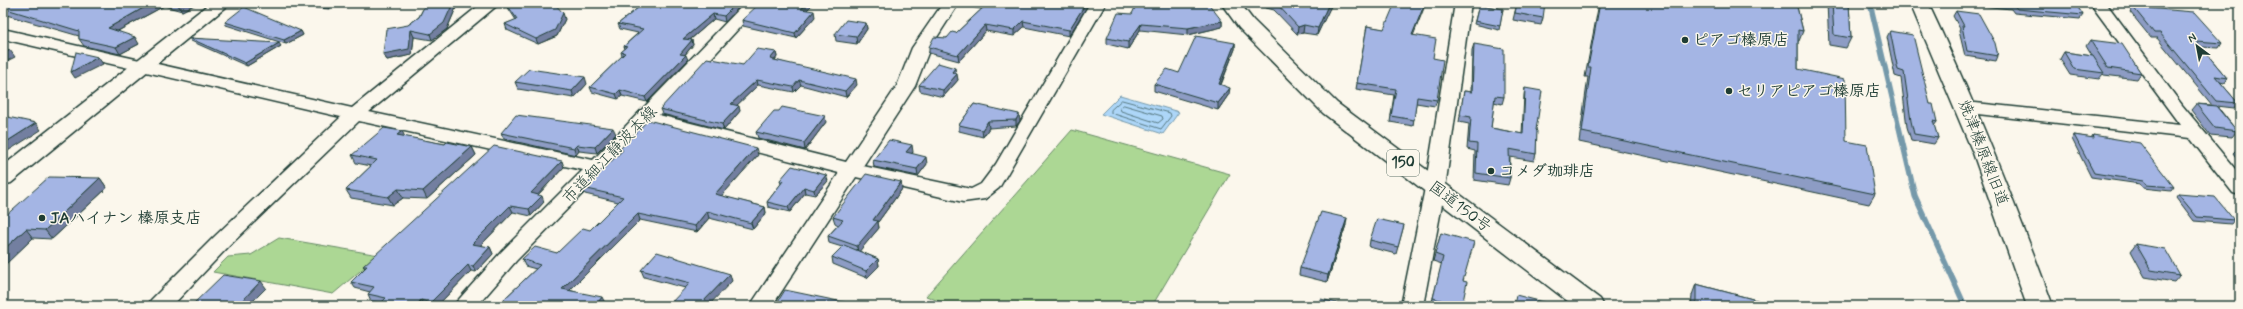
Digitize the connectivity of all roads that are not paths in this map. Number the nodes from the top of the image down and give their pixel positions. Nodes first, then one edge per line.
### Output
1 (222, 3) edge
2 (492, 3) edge
3 (754, 3) edge
4 (951, 3) edge
5 (1098, 3) edge
6 (1230, 3) edge
7 (1463, 3) edge
8 (1919, 3) edge
9 (2098, 3) edge
10 (3, 34) edge
11 (142, 66) junction
12 (1966, 108) junction
13 (354, 115) junction
14 (646, 118) junction
15 (2195, 133) junction
16 (599, 166) junction
17 (852, 170) junction
18 (3, 178) edge
19 (2240, 187) edge
20 (1435, 188) junction
21 (159, 306) edge
22 (464, 306) edge
23 (762, 306) edge
24 (1412, 306) edge
25 (1591, 306) edge
26 (2040, 306) edge

1 - 11 main road
2 - 13 street
3 - 14 street, 市道細江静波本線
4 - 17 street
5 - 17 street
6 - 20 main road, 国道150号 / 150
7 - 20 street
8 - 12 main road, 焼津榛原線旧道
9 - 15 street
10 - 11 street
11 - 13 street
11 - 18 main road
12 - 15 street
12 - 26 main road, 焼津榛原線旧道
13 - 16 street
13 - 21 street
14 - 16 street, 市道細江静波本線
14 - 17 street
15 - 19 street
16 - 22 street, 市道細江静波本線
17 - 23 street
20 - 24 street
20 - 25 main road, 国道150号 / 150

